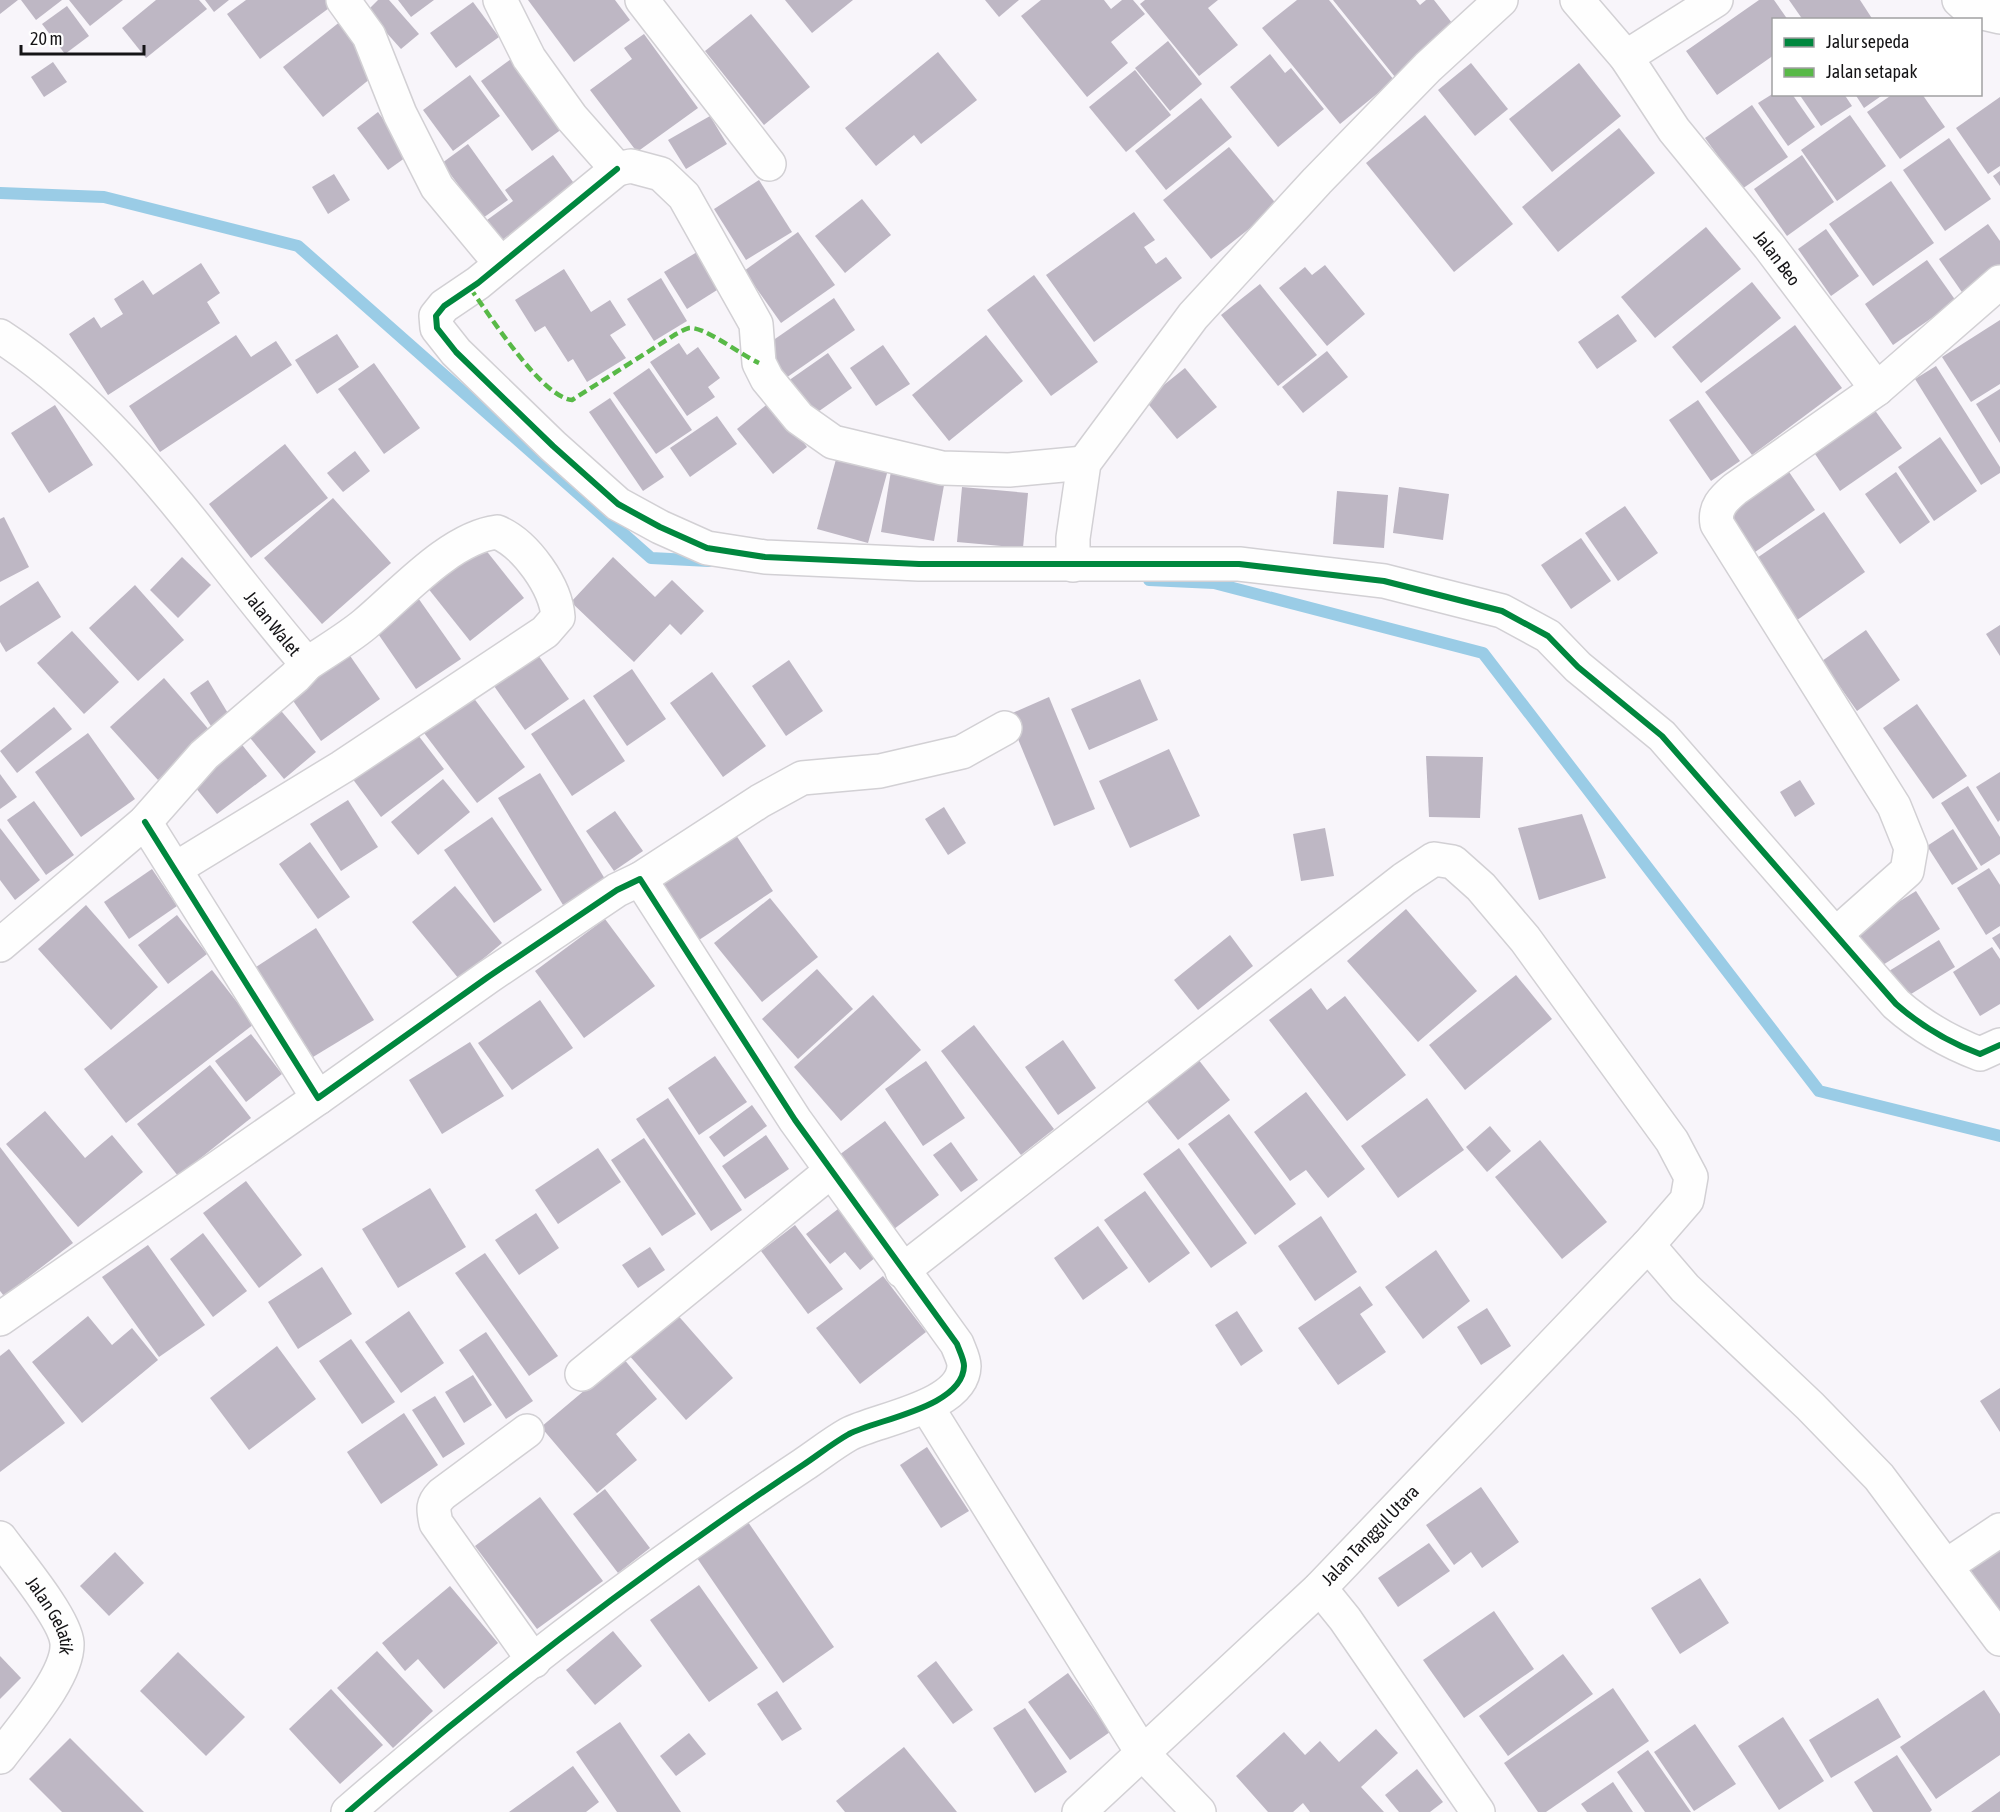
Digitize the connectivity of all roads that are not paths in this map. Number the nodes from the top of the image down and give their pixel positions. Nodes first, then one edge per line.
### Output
1 (343, 0) edge
2 (500, 0) edge
3 (642, 0) edge
4 (1502, 0) edge
5 (1577, 0) edge
6 (1716, 0) edge
7 (1959, 0) edge
8 (2000, 17) edge
9 (1626, 57) junction
10 (769, 164) dead end
11 (617, 169) junction
12 (501, 264) junction
13 (2000, 282) edge
14 (0, 336) edge
15 (1876, 388) junction
16 (1084, 463) junction
17 (1073, 565) junction
18 (307, 664) junction
19 (1005, 728) dead end
20 (145, 822) junction
21 (175, 869) junction
22 (640, 879) junction
23 (1836, 934) junction
24 (0, 945) edge
25 (2000, 1046) edge
26 (318, 1098) junction
27 (831, 1171) junction
28 (1654, 1252) junction
29 (902, 1272) junction
30 (0, 1319) edge
31 (582, 1374) dead end
32 (927, 1407) junction
33 (528, 1431) dead end
34 (2000, 1530) edge
35 (0, 1538) edge
36 (1946, 1566) junction
37 (1331, 1601) junction
38 (2000, 1639) edge
39 (534, 1661) junction
40 (1143, 1754) junction
41 (0, 1757) edge
42 (348, 1812) edge
43 (1079, 1812) edge
44 (1199, 1812) edge
45 (1478, 1812) edge

1 - 12 street
2 - 11 street
3 - 10 street
4 - 16 street
5 - 9 street, Jalan Beo
6 - 9 street
7 - 8 street
9 - 15 street, Jalan Beo
11 - 12 street
11 - 16 street
12 - 17 street
13 - 15 street
14 - 18 street, Jalan Walet
15 - 23 street
16 - 17 street
17 - 23 street
18 - 20 street, Jalan Walet
18 - 21 street
19 - 22 street
20 - 21 street
20 - 24 street, Jalan Walet
21 - 26 street
22 - 26 street
22 - 27 street
23 - 25 street
26 - 30 street
27 - 29 street
27 - 31 street
28 - 29 street, Jalan Tanggul Utara
28 - 36 street
28 - 37 street, Jalan Tanggul Utara
29 - 32 street
32 - 39 street
32 - 40 street
33 - 39 street
34 - 36 street
35 - 41 street, Jalan Gelatik
36 - 38 street
37 - 40 street, Jalan Tanggul Utara
37 - 45 street
39 - 42 street
40 - 43 street, Jalan Tanggul Utara
40 - 44 street

